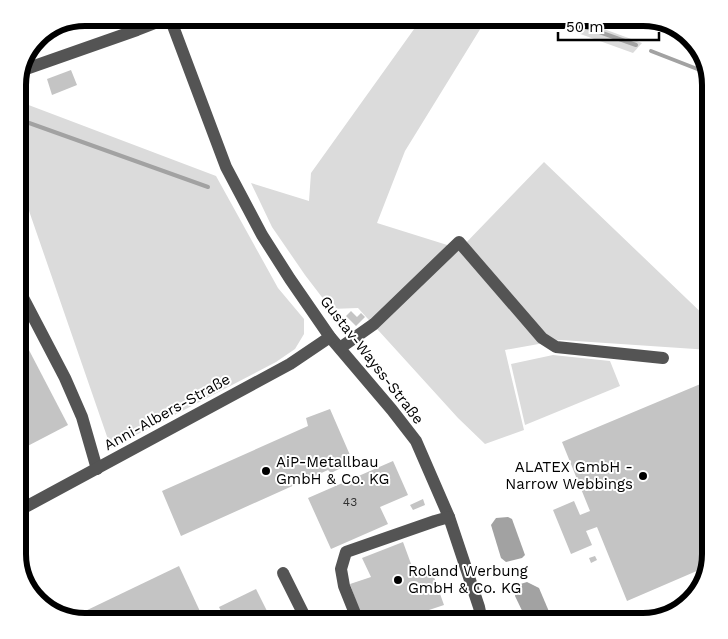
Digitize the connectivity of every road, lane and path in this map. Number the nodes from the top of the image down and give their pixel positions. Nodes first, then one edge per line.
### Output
1 (148, 26) edge
2 (172, 26) edge
3 (29, 68) edge
4 (26, 303) edge
5 (330, 338) junction
6 (340, 348) junction
7 (663, 358) dead end
8 (97, 469) junction
9 (26, 507) edge
10 (449, 517) junction
11 (283, 573) dead end
12 (303, 613) edge
13 (354, 613) edge
14 (480, 613) edge

1 - 3 street, Gustav-Wayss-Straße
2 - 5 street, Gustav-Wayss-Straße
4 - 8 street
5 - 6 street, Gustav-Wayss-Straße
5 - 8 street, Anni-Albers-Straße
6 - 7 street
6 - 10 street, Gustav-Wayss-Straße
8 - 9 street, Anni-Albers-Straße
10 - 13 street
10 - 14 street, Gustav-Wayss-Straße
11 - 12 street

